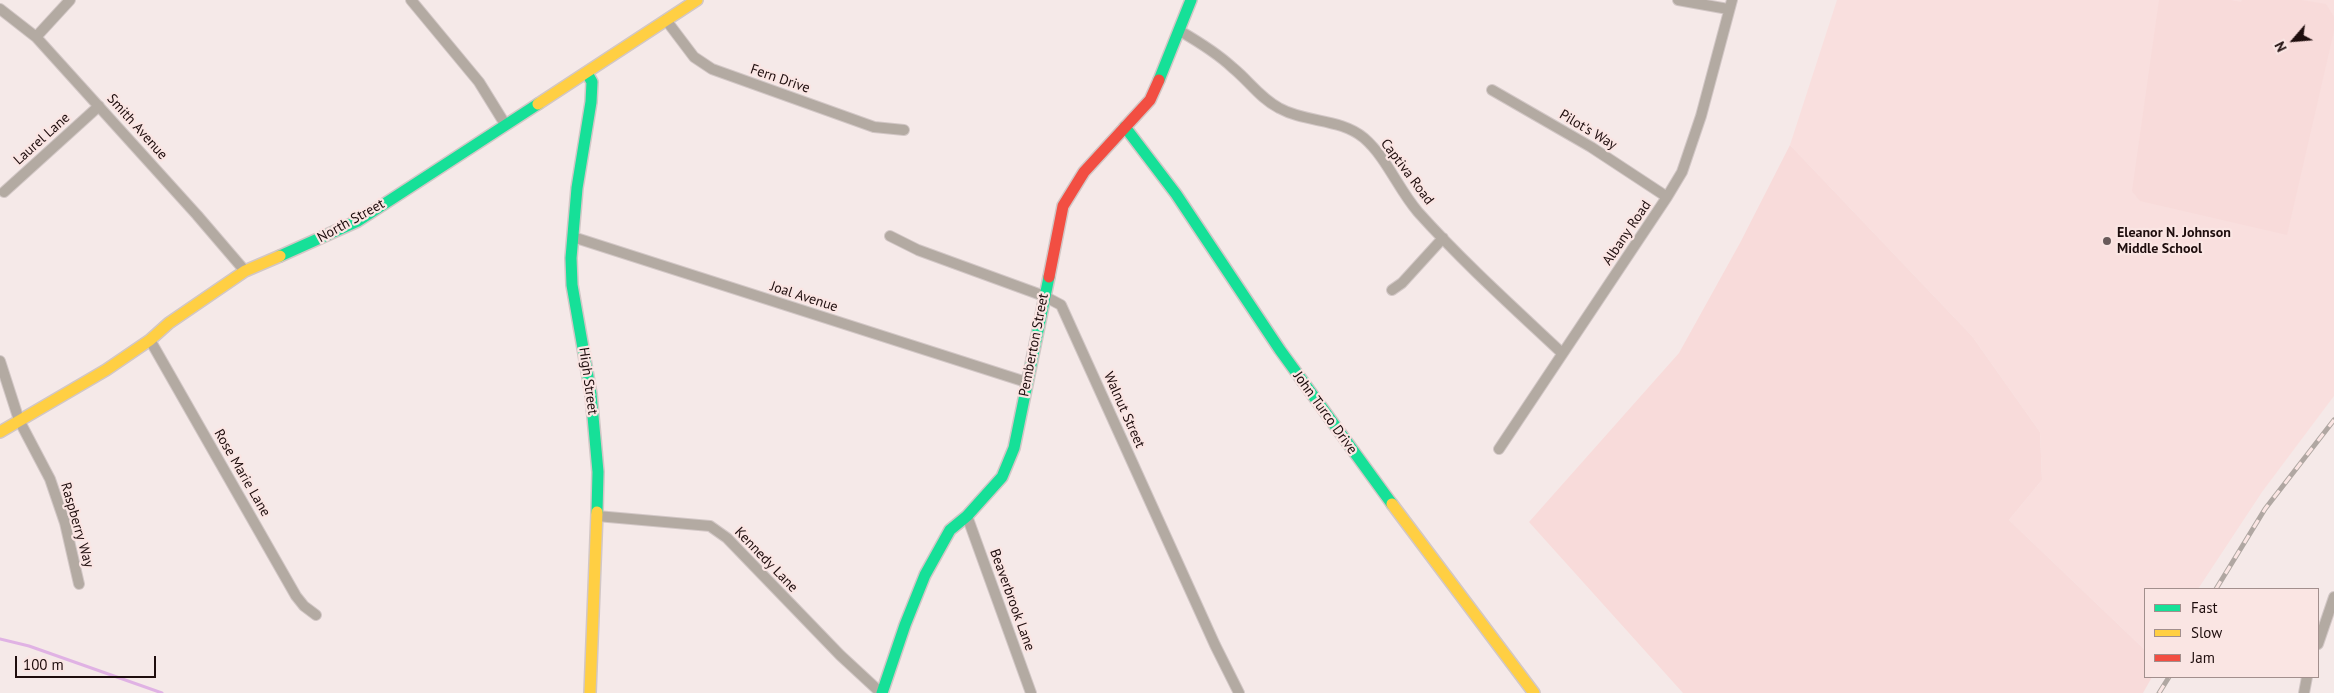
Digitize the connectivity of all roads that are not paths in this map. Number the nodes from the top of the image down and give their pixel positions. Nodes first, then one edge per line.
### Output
1 (70, 0) edge
2 (411, 0) edge
3 (697, 0) edge
4 (1191, 0) edge
5 (1678, 0) edge
6 (1730, 4) edge
7 (0, 9) edge
8 (666, 20) junction
9 (1180, 31) junction
10 (36, 37) junction
11 (587, 73) junction
12 (1492, 90) dead end
13 (99, 106) junction
14 (505, 124) junction
15 (1125, 127) junction
16 (904, 130) dead end
17 (4, 192) dead end
18 (1667, 197) junction
19 (890, 236) dead end
20 (573, 237) junction
21 (1443, 238) junction
22 (245, 271) junction
23 (1392, 290) dead end
24 (1044, 296) junction
25 (150, 340) junction
26 (1562, 354) junction
27 (0, 361) edge
28 (1026, 382) junction
29 (19, 420) junction
30 (0, 432) edge
31 (1499, 449) dead end
32 (597, 516) junction
33 (967, 516) junction
34 (79, 584) dead end
35 (2334, 597) edge
36 (316, 616) dead end
37 (2319, 641) edge
38 (2307, 678) edge
39 (590, 693) edge
40 (882, 693) edge
41 (1031, 693) edge
42 (1239, 693) edge
43 (1534, 693) edge
44 (2304, 693) edge

1 - 10 street
2 - 14 street
3 - 8 street, North Street
4 - 9 street, Pemberton Street
5 - 6 street
6 - 18 street, Albany Road
7 - 10 street, Smith Avenue
8 - 11 street, North Street
8 - 16 street, Fern Drive
9 - 15 street, Pemberton Street
9 - 21 street, Captiva Road
10 - 13 street, Smith Avenue
11 - 14 street, North Street
11 - 20 street, High Street
12 - 18 street, Pilot's Way
13 - 17 street, Laurel Lane
13 - 22 street, Smith Avenue
14 - 22 street, North Street
15 - 24 street, Pemberton Street
15 - 43 street, John Turco Drive
18 - 26 street, Albany Road
19 - 24 street, Walnut Street
20 - 28 street, Joal Avenue
20 - 32 street, High Street
21 - 23 street
21 - 26 street, Captiva Road
22 - 25 street, North Street
24 - 28 street, Pemberton Street
24 - 42 street, Walnut Street
25 - 29 street, North Street
25 - 36 street, Rose Marie Lane
26 - 31 street, Albany Road
27 - 29 street, Raspberry Way
28 - 33 street, Pemberton Street
29 - 30 street, North Street
29 - 34 street, Raspberry Way
32 - 39 street, High Street
32 - 40 street, Kennedy Lane
33 - 40 street, Pemberton Street
33 - 41 street, Beaverbrook Lane
35 - 37 street
38 - 44 street

